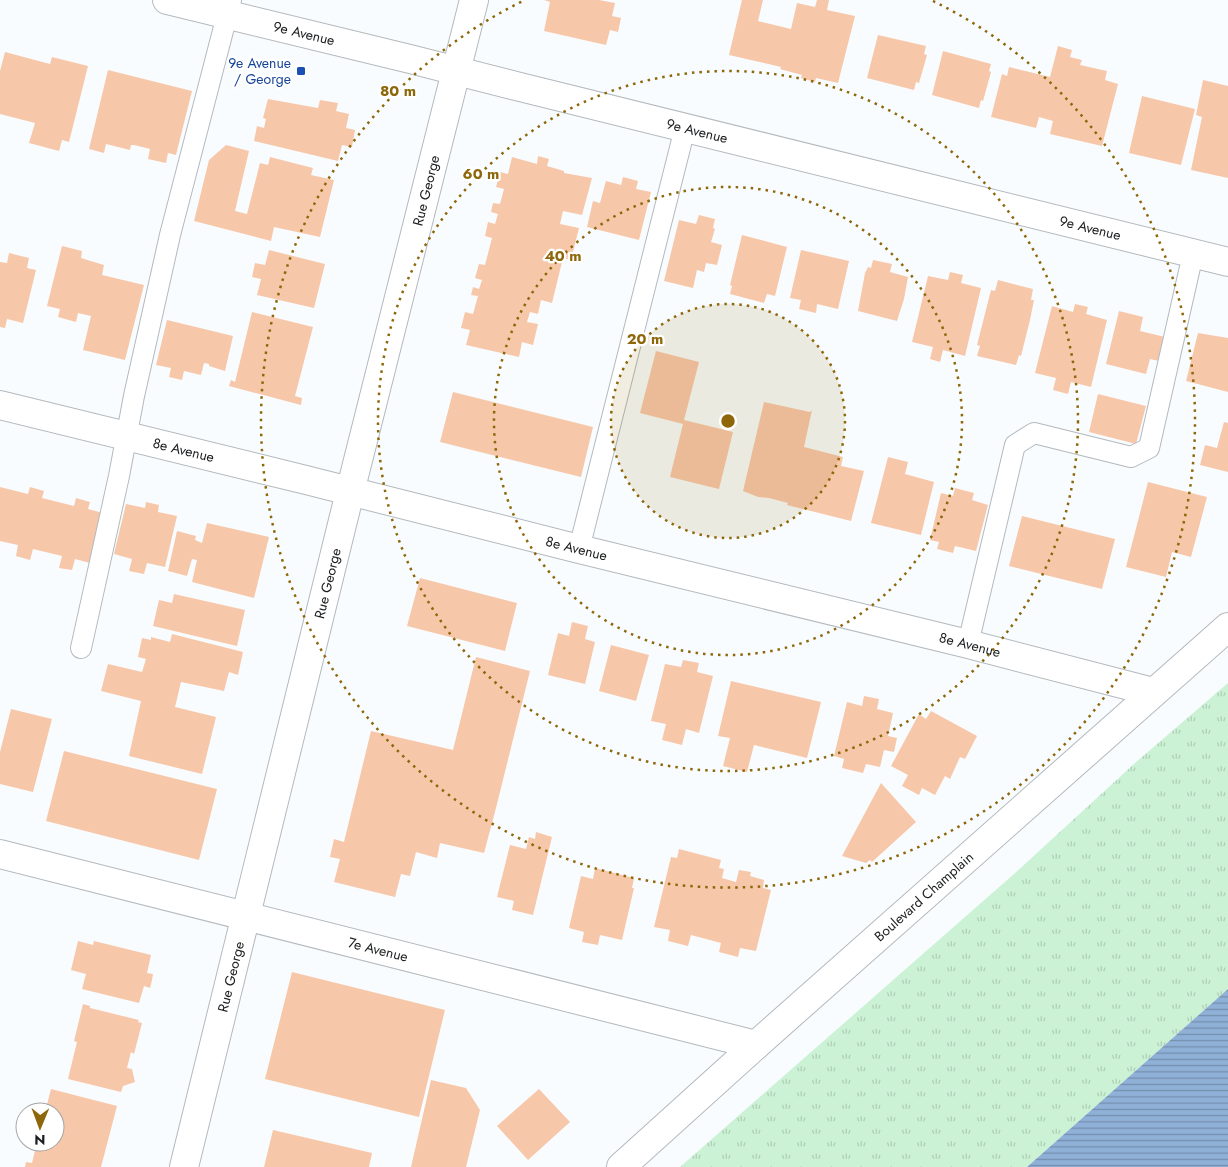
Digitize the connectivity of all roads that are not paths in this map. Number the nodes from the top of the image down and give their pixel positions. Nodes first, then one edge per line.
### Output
1 (168, 0) edge
2 (474, 0) edge
3 (229, 7) edge
4 (456, 71) junction
5 (685, 128) junction
6 (1193, 254) junction
7 (1228, 262) edge
8 (0, 405) edge
9 (125, 436) junction
10 (350, 492) junction
11 (579, 549) junction
12 (1228, 627) edge
13 (968, 644) junction
14 (82, 648) dead end
15 (1153, 692) junction
16 (0, 854) edge
17 (246, 916) junction
18 (756, 1045) junction
19 (184, 1167) edge
20 (621, 1167) edge

1 - 3 street, 9e Avenue
2 - 4 street, Rue George
3 - 4 street, 9e Avenue
3 - 9 lane
4 - 5 street, 9e Avenue
4 - 10 street, Rue George
5 - 6 street, 9e Avenue
5 - 11 lane
6 - 7 street, 9e Avenue
6 - 13 lane
8 - 9 street, 8e Avenue
9 - 10 street, 8e Avenue
9 - 14 lane
10 - 11 street, 8e Avenue
10 - 17 street, Rue George
11 - 13 street, 8e Avenue
12 - 15 street, Boulevard Champlain
13 - 15 street, 8e Avenue
15 - 18 street, Boulevard Champlain
16 - 17 street, 7e Avenue
17 - 18 street, 7e Avenue
17 - 19 street, Rue George
18 - 20 street, Boulevard Champlain

